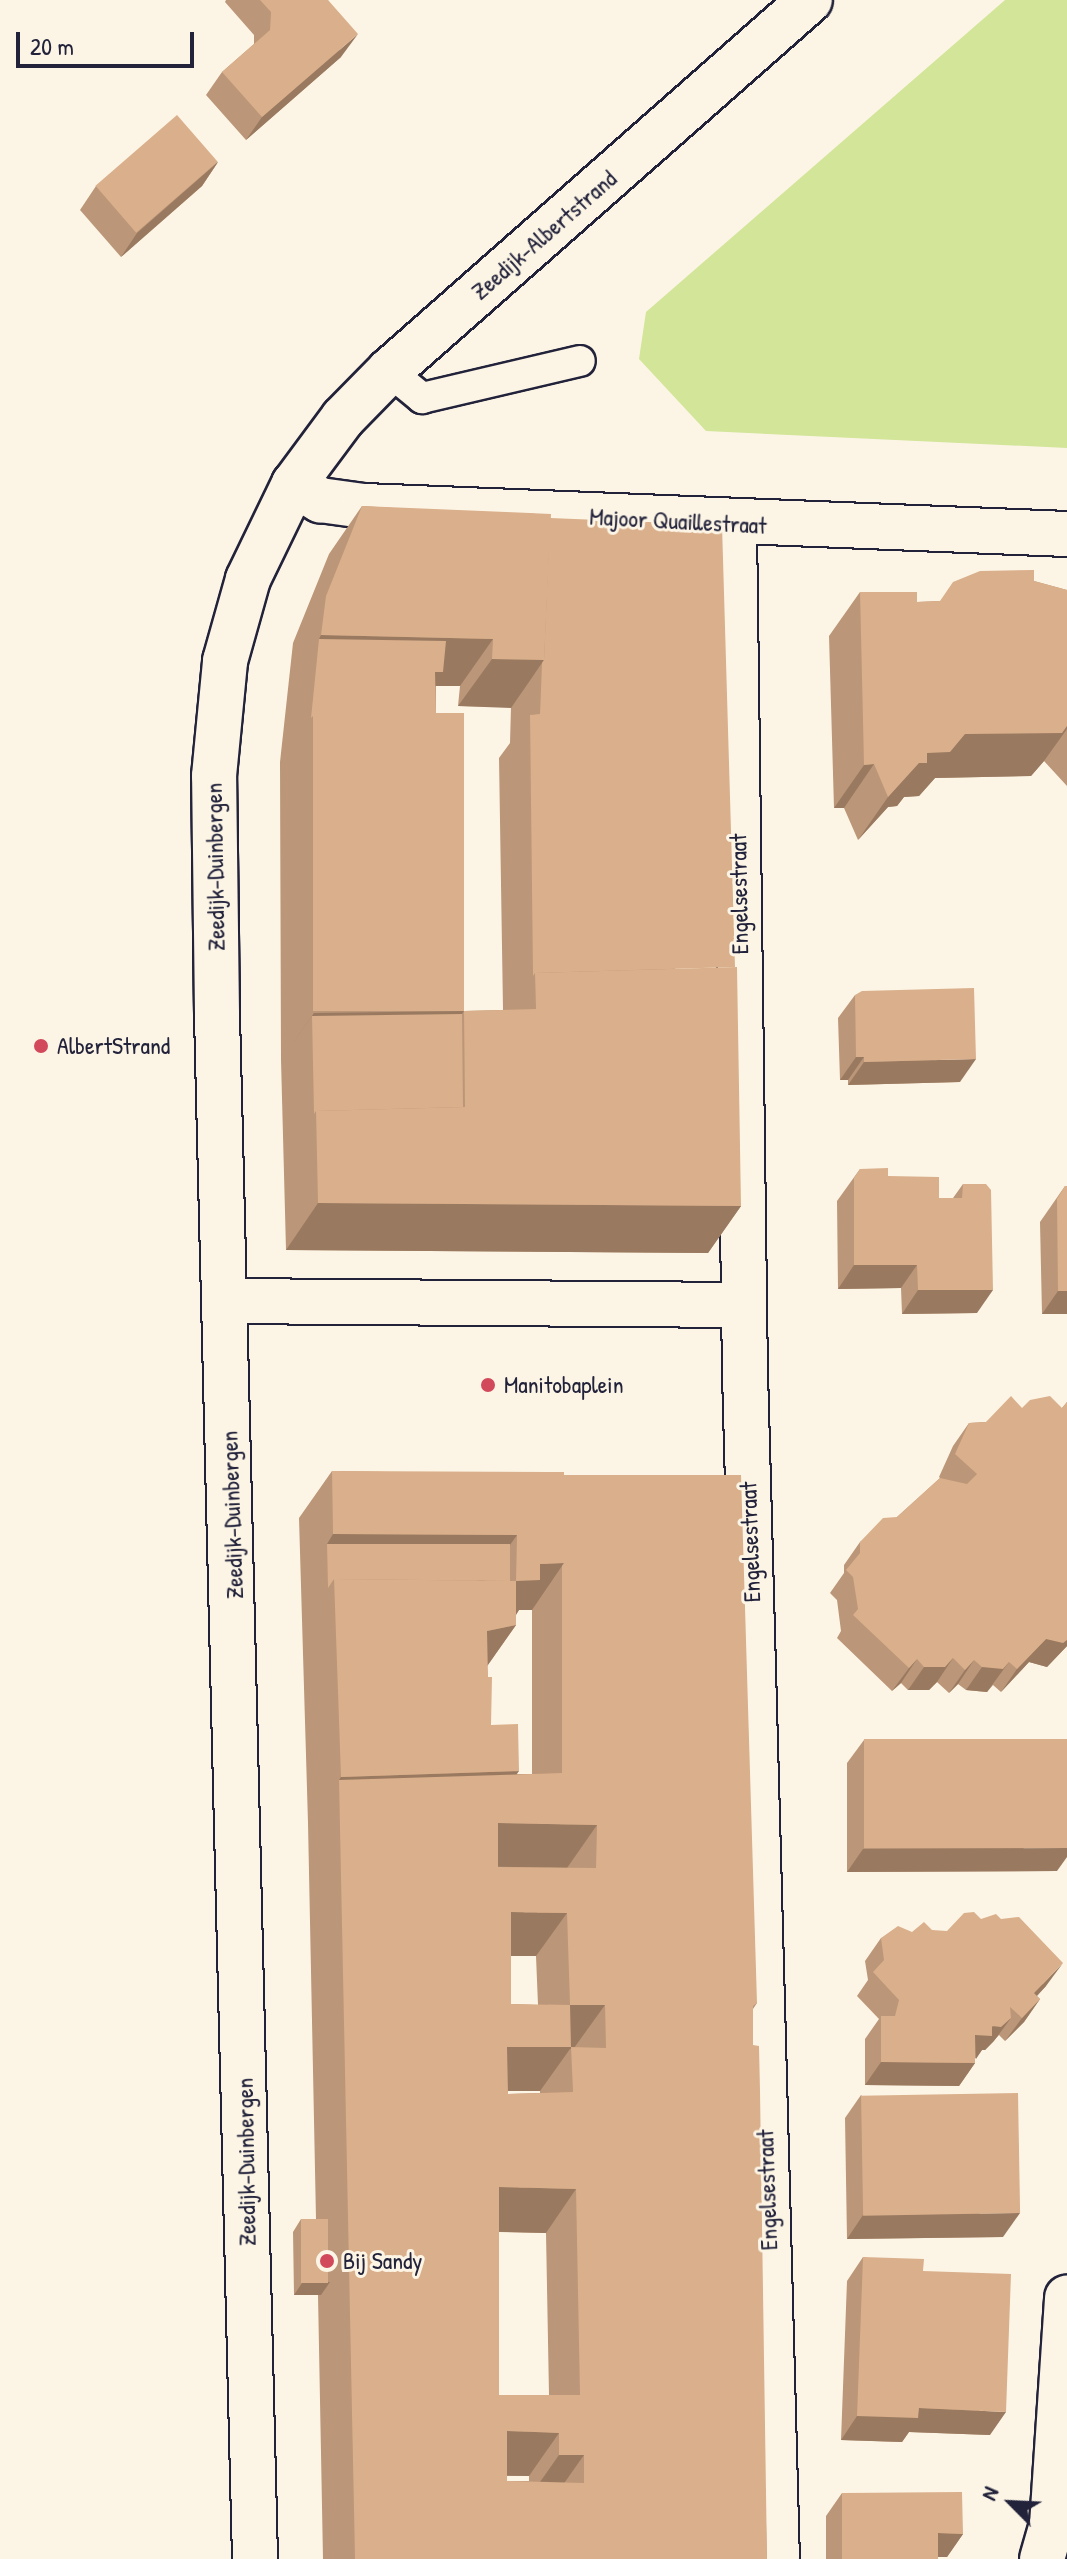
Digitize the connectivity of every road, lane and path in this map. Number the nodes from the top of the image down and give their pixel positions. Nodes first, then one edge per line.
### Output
1 (810, 0) edge
2 (580, 361) dead end
3 (389, 371) junction
4 (294, 484) junction
5 (734, 525) junction
6 (1067, 534) edge
7 (224, 1301) junction
8 (744, 1305) junction
9 (1067, 2297) edge
10 (255, 2559) edge
11 (777, 2559) edge
12 (1042, 2559) edge

1 - 3 street, Zeedijk-Albertstrand
2 - 3 lane
3 - 4 street, Zeedijk-Albertstrand
4 - 5 street, Majoor Quaillestraat
4 - 7 street, Zeedijk-Duinbergen
5 - 6 street, Majoor Quaillestraat
5 - 8 street, Engelsestraat
7 - 8 street
7 - 10 street, Zeedijk-Duinbergen
8 - 11 street, Engelsestraat
9 - 12 street

